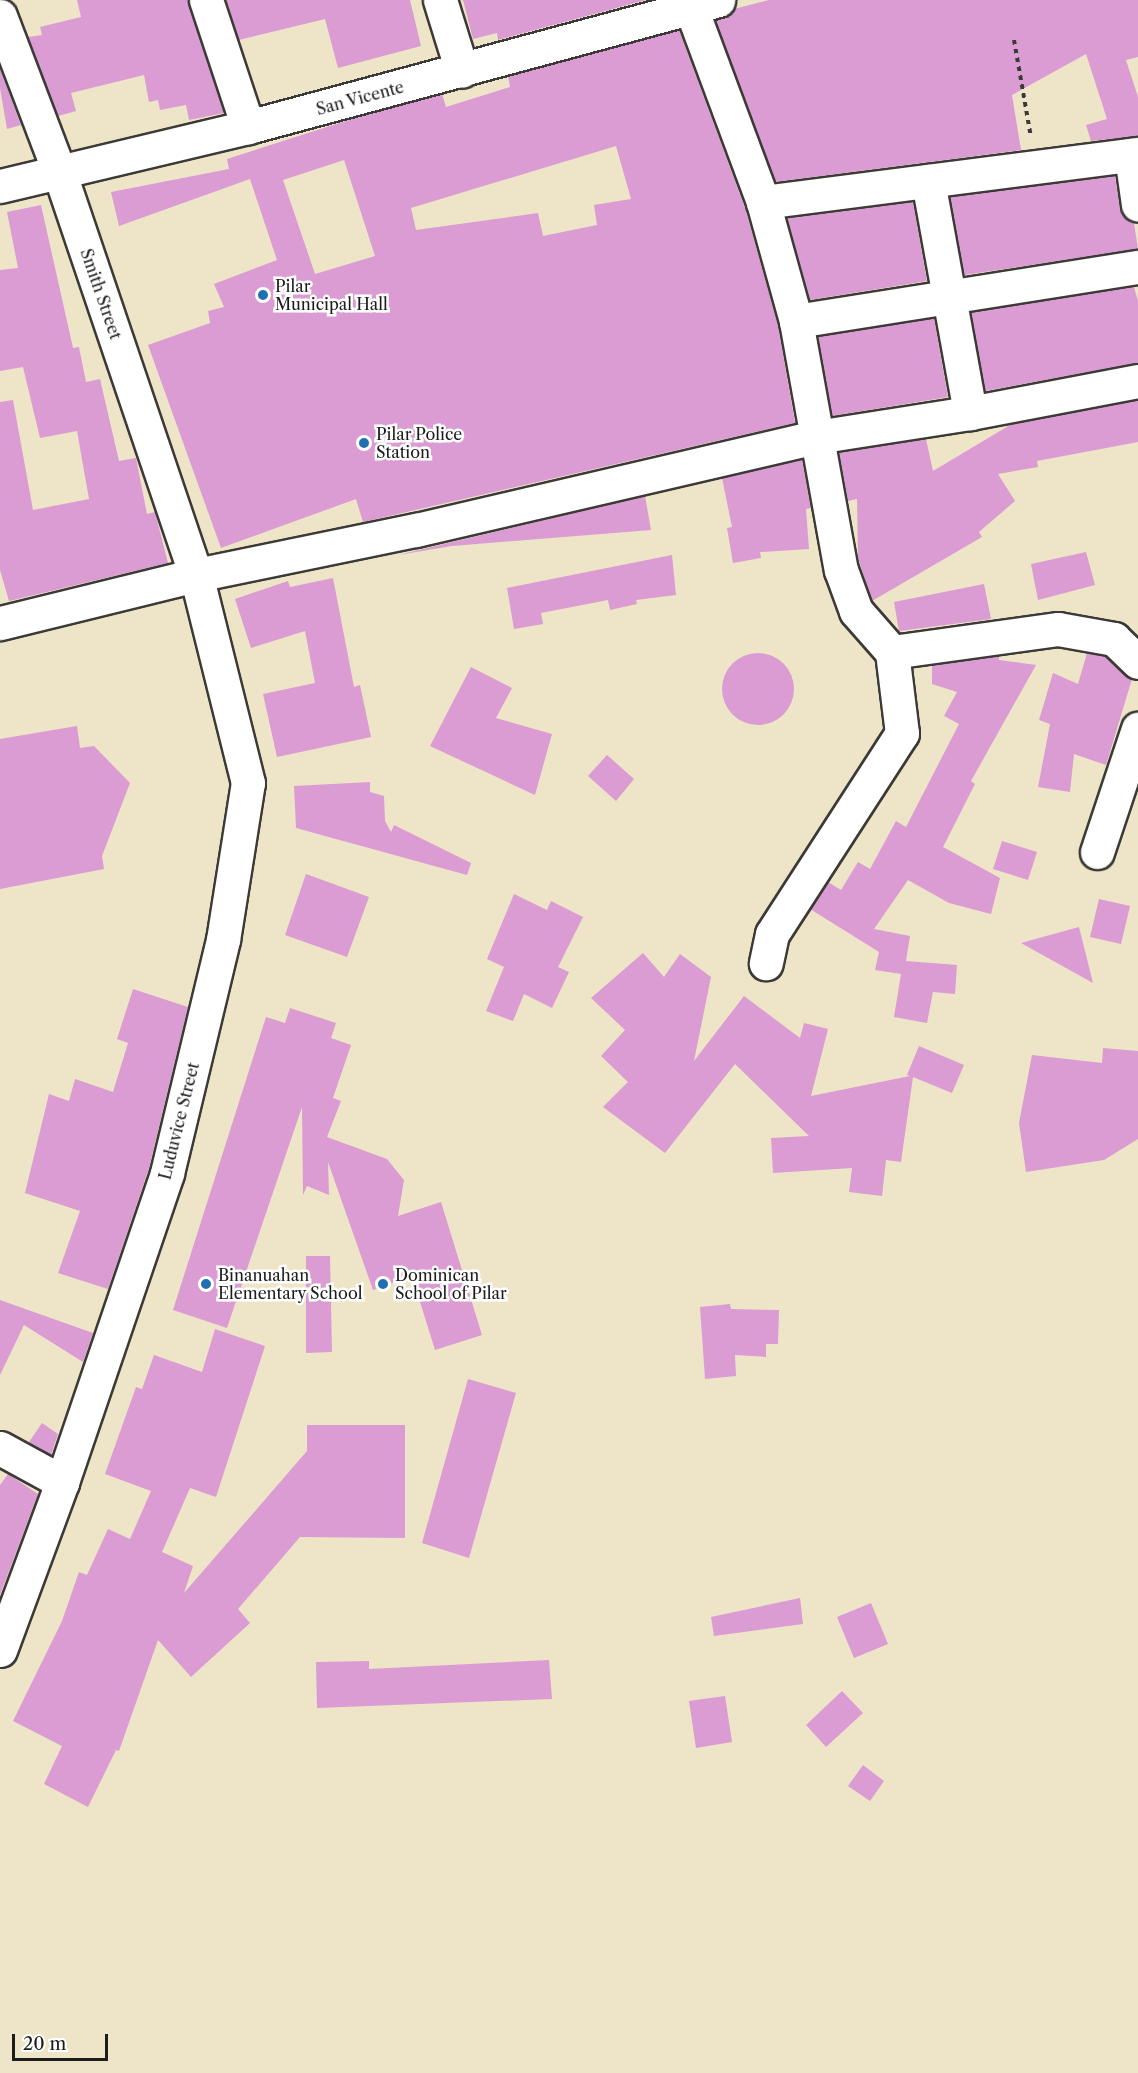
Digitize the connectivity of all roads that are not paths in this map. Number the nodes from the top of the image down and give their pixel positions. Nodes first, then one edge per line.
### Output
1 (206, 0) edge
2 (440, 0) edge
3 (699, 3) edge
4 (0, 16) edge
5 (462, 71) junction
6 (248, 127) junction
7 (1135, 154) edge
8 (59, 171) junction
9 (928, 181) junction
10 (0, 186) edge
11 (763, 202) junction
12 (1138, 205) edge
13 (1138, 267) edge
14 (951, 297) junction
15 (796, 321) junction
16 (1138, 381) edge
17 (970, 413) junction
18 (816, 437) junction
19 (196, 575) junction
20 (0, 623) edge
21 (892, 652) junction
22 (1138, 662) edge
23 (1138, 729) edge
24 (1097, 852) dead end
25 (766, 963) dead end
26 (0, 1448) edge
27 (62, 1482) junction
28 (0, 1650) edge

1 - 6 street
2 - 5 street
3 - 5 street, San Vicente
3 - 11 street
4 - 8 street, Smith Street
5 - 6 street, San Vicente
6 - 8 street, San Vicente
7 - 9 street
7 - 12 street
8 - 10 street, San Vicente
8 - 19 street, Smith Street
9 - 11 street
9 - 14 street
11 - 15 street
13 - 14 street
14 - 15 street
14 - 17 street
15 - 18 street
16 - 17 street
17 - 18 street
18 - 19 street
18 - 21 street
19 - 20 street
19 - 27 street, Luduvice Street
21 - 22 street
21 - 25 street
23 - 24 street
26 - 27 street
27 - 28 street, Luduvice Street

